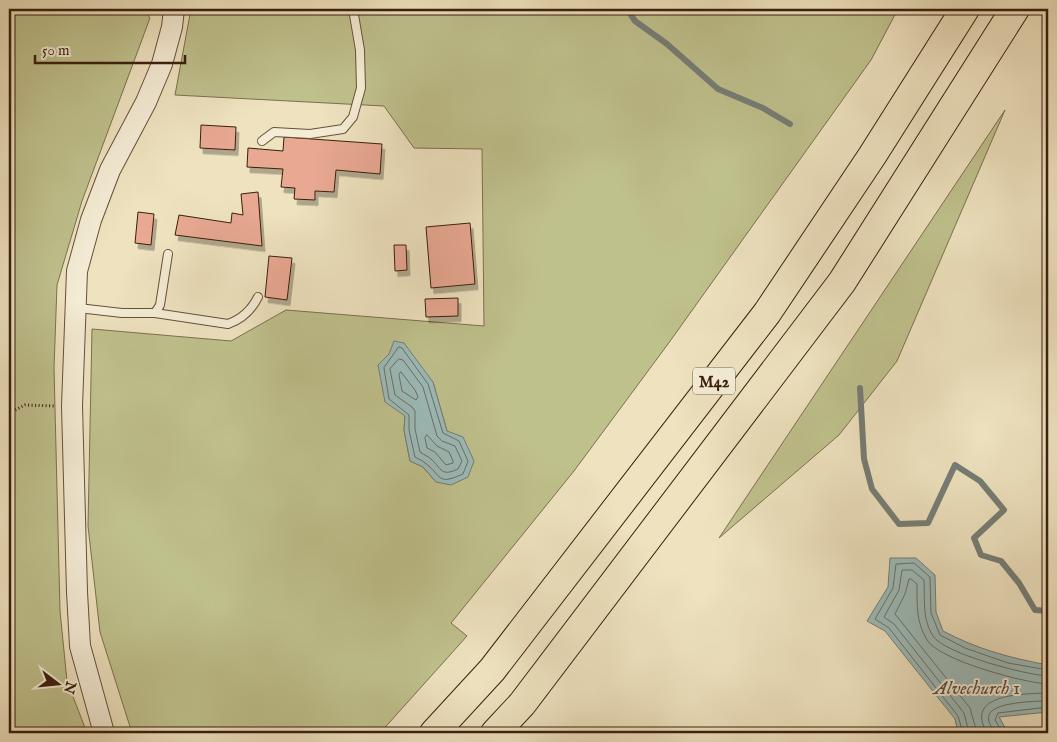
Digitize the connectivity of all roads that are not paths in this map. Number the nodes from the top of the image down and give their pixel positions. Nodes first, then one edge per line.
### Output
1 (174, 9) edge
2 (353, 9) edge
3 (965, 9) edge
4 (1015, 9) edge
5 (262, 141) dead end
6 (168, 254) dead end
7 (258, 297) dead end
8 (76, 308) junction
9 (155, 313) junction
10 (104, 733) edge
11 (434, 733) edge
12 (496, 733) edge

1 - 8 street
2 - 5 lane
3 - 11 highway, M42
4 - 12 highway, M42
6 - 9 lane
7 - 9 lane
8 - 9 lane
8 - 10 street

